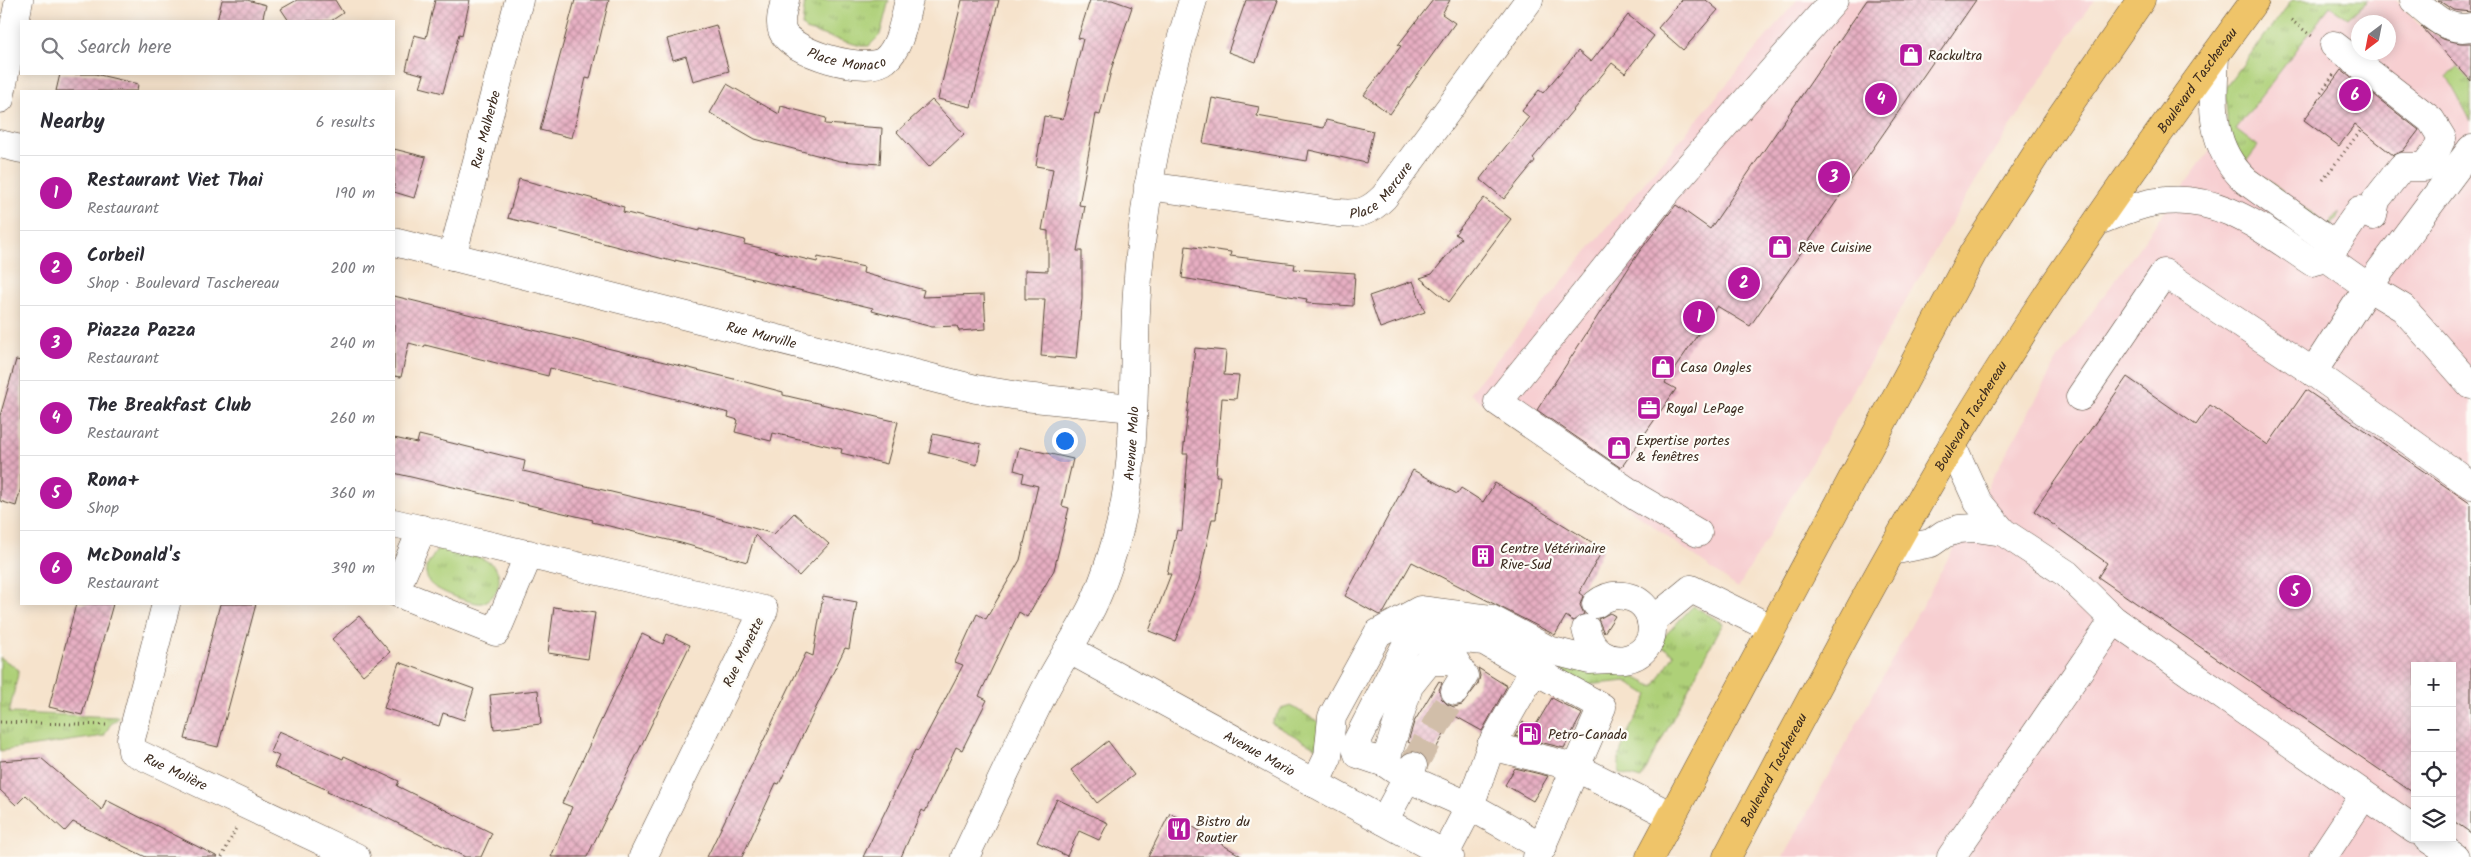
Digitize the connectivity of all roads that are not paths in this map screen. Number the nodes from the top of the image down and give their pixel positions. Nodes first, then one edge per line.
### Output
1 (19, 0) edge
2 (519, 0) edge
3 (785, 0) edge
4 (909, 0) edge
5 (1194, 0) edge
6 (1529, 0) edge
7 (1834, 0) edge
8 (2141, 0) edge
9 (2255, 0) edge
10 (2414, 0) edge
11 (2471, 27) edge
12 (2334, 45) dead end
13 (2215, 56) junction
14 (0, 99) edge
15 (0, 144) edge
16 (20, 148) edge
17 (2471, 149) edge
18 (1148, 186) junction
19 (2098, 221) junction
20 (395, 242) edge
21 (452, 257) junction
22 (2327, 258) junction
23 (2368, 287) junction
24 (2313, 372) junction
25 (2471, 385) edge
26 (2080, 397) dead end
27 (1132, 408) junction
28 (1952, 445) junction
29 (2471, 485) edge
30 (395, 523) edge
31 (422, 529) junction
32 (2003, 532) junction
33 (1698, 533) dead end
34 (1892, 551) junction
35 (529, 554) junction
36 (166, 605) edge
37 (2114, 620) junction
38 (1651, 622) junction
39 (1771, 628) junction
40 (1484, 641) junction
41 (1068, 649) junction
42 (1612, 659) junction
43 (1534, 670) junction
44 (1491, 746) junction
45 (1575, 767) junction
46 (1402, 769) junction
47 (1315, 784) junction
48 (2364, 795) junction
49 (1470, 806) junction
50 (1672, 816) junction
51 (1384, 821) junction
52 (2411, 827) edge
53 (2433, 842) edge
54 (1540, 852) edge
55 (1437, 854) edge
56 (356, 857) edge
57 (644, 857) edge
58 (964, 857) edge
59 (1650, 857) edge
60 (1727, 857) edge
61 (1951, 857) edge
62 (2323, 857) edge
63 (2455, 857) edge

1 - 14 street
2 - 21 street, Rue Malherbe
3 - 4 street, Place Monaco
5 - 18 street, Avenue Malo
6 - 18 street, Place Mercure
7 - 33 street
8 - 39 main road
9 - 13 main road, Boulevard Taschereau
10 - 11 street
12 - 22 street
13 - 19 main road, Boulevard Taschereau
13 - 22 street
15 - 16 street
17 - 23 street
18 - 27 street, Avenue Malo
19 - 22 street
19 - 28 main road, Boulevard Taschereau
20 - 21 street, Rue Murville
21 - 27 street, Rue Murville
22 - 23 street
23 - 24 street
23 - 25 street
24 - 26 street
24 - 29 street
27 - 41 street, Avenue Malo
28 - 32 street
28 - 34 main road, Boulevard Taschereau
30 - 31 street, Rue Monette
31 - 35 street, Rue Monette
31 - 35 street
32 - 34 street
32 - 37 street
34 - 60 main road, Boulevard Taschereau
35 - 57 street, Rue Monette
36 - 56 street, Rue Molière
37 - 48 street
37 - 61 street
38 - 39 street
38 - 42 street
38 - 42 street
39 - 50 main road
40 - 43 street
40 - 46 street
40 - 46 street
41 - 47 street, Avenue Mario
41 - 58 street, Avenue Malo
42 - 47 street
43 - 44 street
43 - 45 street
44 - 45 street
44 - 49 street
45 - 50 street
45 - 54 street
46 - 49 street
46 - 51 street
47 - 51 street, Avenue Mario
48 - 52 street
48 - 62 street
49 - 54 street
49 - 55 street
50 - 59 main road
51 - 55 street, Avenue Mario
53 - 63 street

